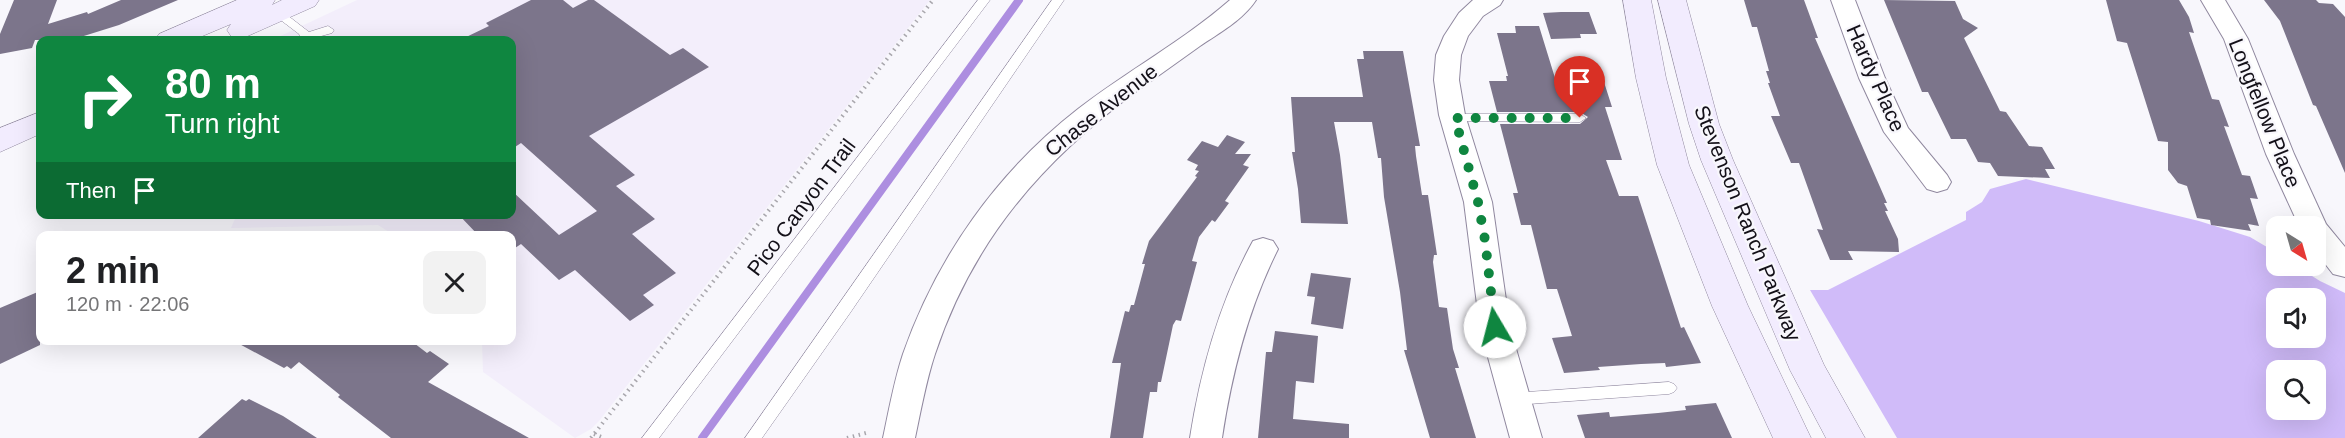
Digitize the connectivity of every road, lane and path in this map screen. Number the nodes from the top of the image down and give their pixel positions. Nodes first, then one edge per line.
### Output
1 (305, 0) edge
2 (933, 0) edge
3 (984, 0) edge
4 (1058, 0) edge
5 (1244, 0) edge
6 (1491, 0) edge
7 (1637, 0) edge
8 (1672, 0) edge
9 (1843, 0) edge
10 (2213, 0) edge
11 (267, 4) edge
12 (328, 30) dead end
13 (181, 36) edge
14 (223, 36) edge
15 (305, 36) edge
16 (309, 36) edge
17 (36, 100) edge
18 (0, 116) edge
19 (1455, 118) junction
20 (1580, 118) dead end
21 (36, 124) edge
22 (0, 141) edge
23 (1937, 182) dead end
24 (2308, 216) edge
25 (2326, 244) edge
26 (1263, 249) dead end
27 (2343, 266) dead end
28 (1669, 388) dead end
29 (1515, 399) junction
30 (866, 433) dead end
31 (593, 436) edge
32 (604, 438) edge
33 (650, 438) edge
34 (753, 438) edge
35 (848, 438) edge
36 (899, 438) edge
37 (1206, 438) edge
38 (1526, 438) edge
39 (1792, 438) edge
40 (1846, 438) edge

1 - 11 main road
2 - 31 path
3 - 33 lane, Pico Canyon Trail
4 - 34 lane
5 - 36 street, Chase Avenue
6 - 19 street
7 - 39 main road, Stevenson Ranch Parkway
8 - 40 main road, Stevenson Ranch Parkway
9 - 23 street, Hardy Place
10 - 24 street, Longfellow Place
11 - 13 main road
11 - 14 main road
11 - 15 lane
12 - 16 lane
17 - 18 main road
19 - 20 lane
19 - 29 street
21 - 22 main road
25 - 27 street
26 - 37 street
28 - 29 lane
29 - 38 street
30 - 35 path
31 - 32 path

